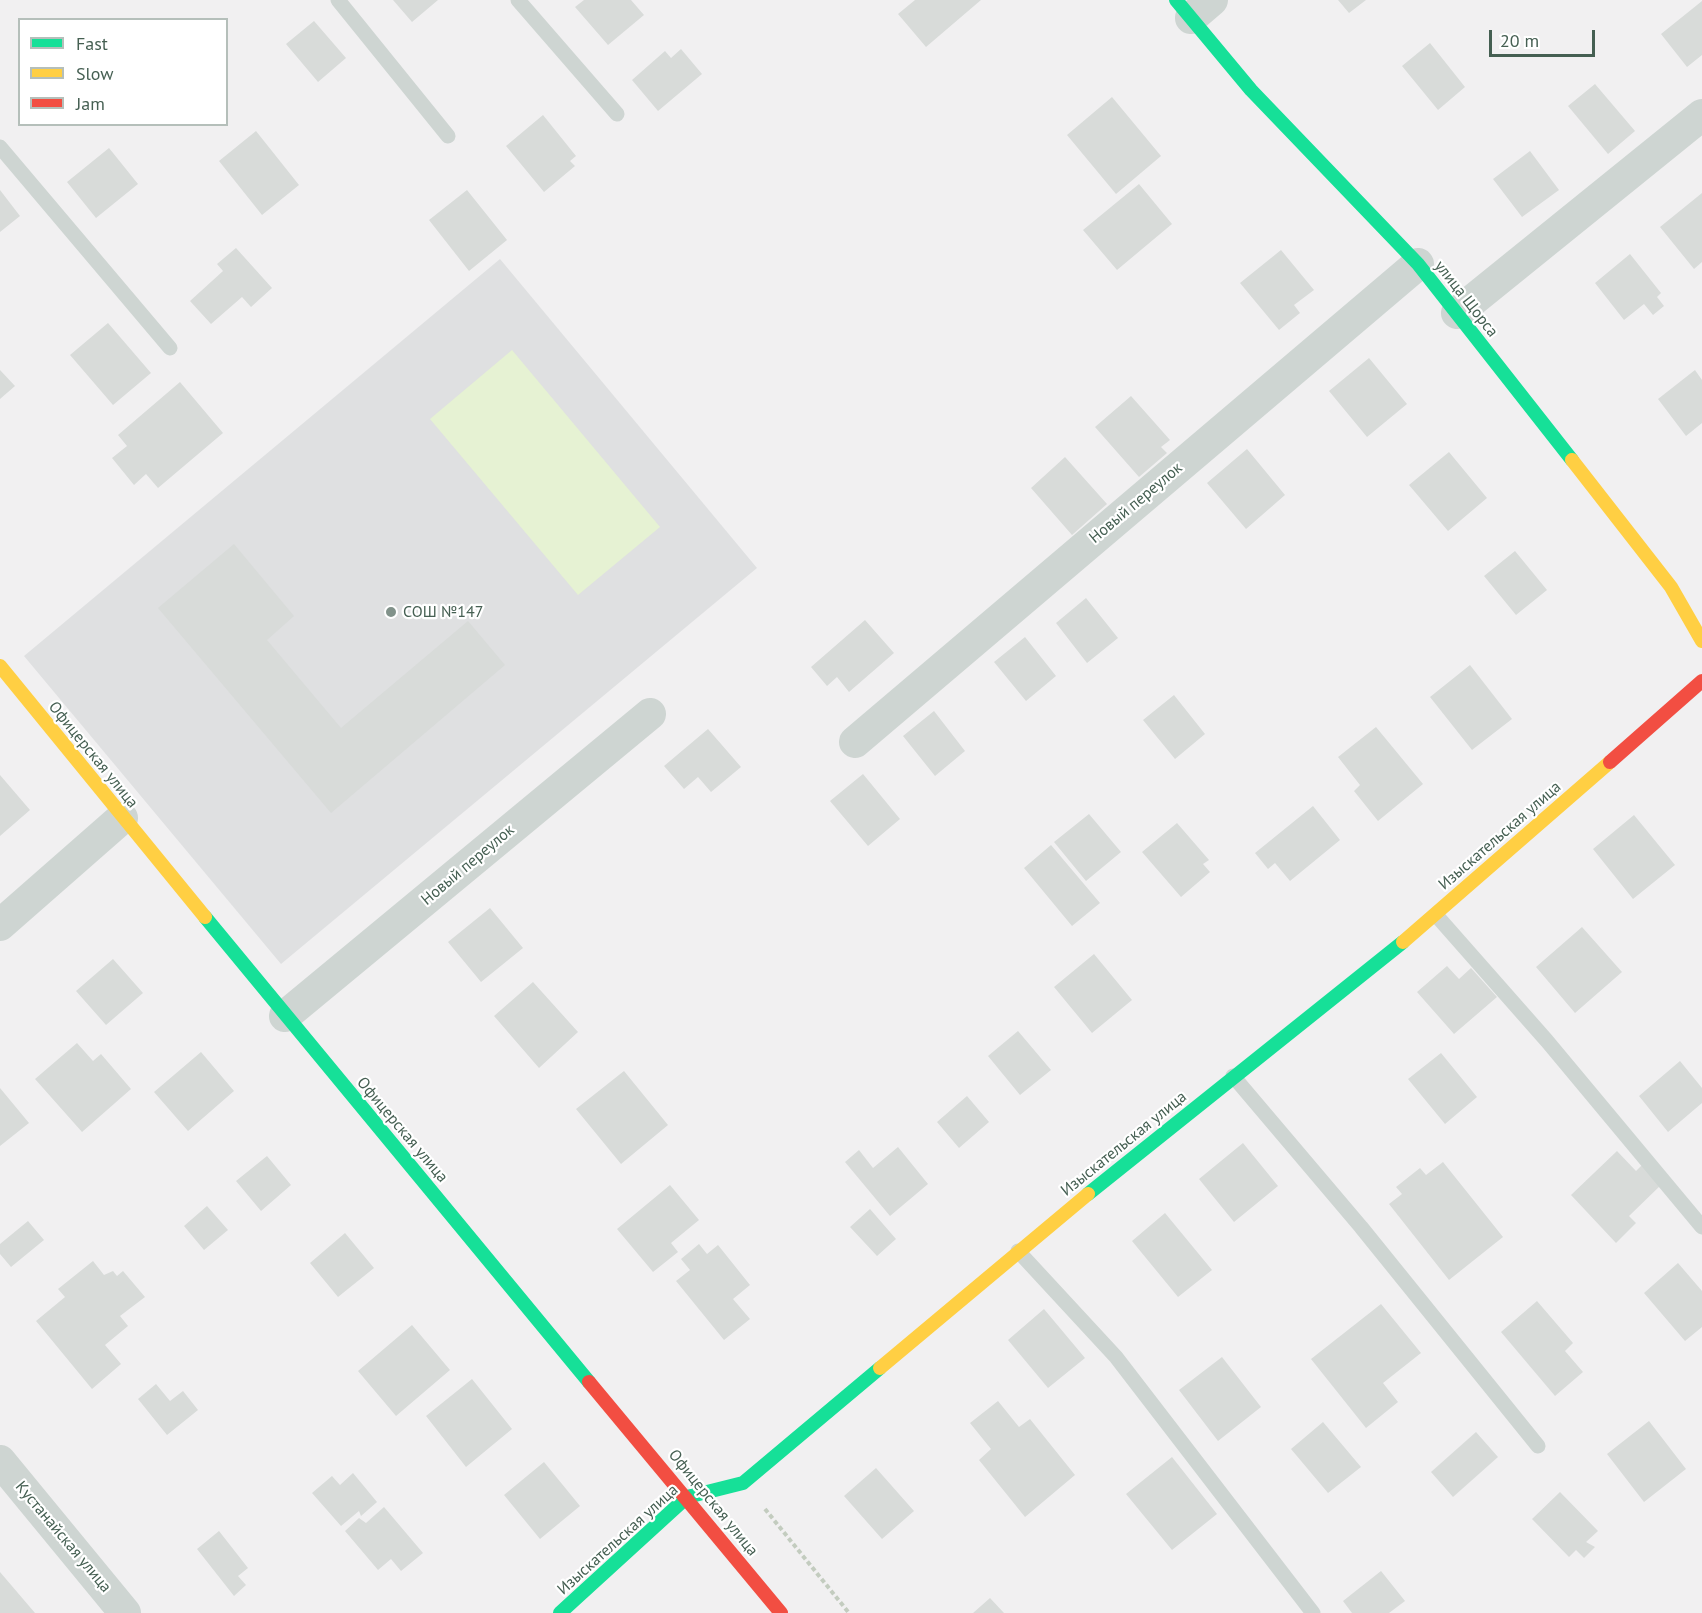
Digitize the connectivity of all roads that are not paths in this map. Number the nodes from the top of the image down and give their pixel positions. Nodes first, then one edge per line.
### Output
1 (338, 0) edge
2 (518, 0) edge
3 (1193, 6) edge
4 (617, 114) dead end
5 (1702, 115) edge
6 (448, 135) dead end
7 (0, 147) edge
8 (1418, 264) junction
9 (1457, 313) junction
10 (170, 348) dead end
11 (1702, 641) edge
12 (0, 666) edge
13 (1702, 681) edge
14 (650, 714) dead end
15 (855, 742) dead end
16 (123, 818) junction
17 (1436, 915) junction
18 (0, 925) edge
19 (285, 1016) junction
20 (1233, 1076) junction
21 (1702, 1227) edge
22 (1018, 1251) junction
23 (1538, 1446) dead end
24 (0, 1461) edge
25 (687, 1497) junction
26 (125, 1613) edge
27 (560, 1613) edge
28 (782, 1613) edge
29 (1313, 1613) edge

1 - 6 lane
2 - 4 lane
3 - 8 street, улица Щорса
5 - 9 street
7 - 10 lane
8 - 9 street, улица Щорса
8 - 15 street, Новый переулок
9 - 11 street, улица Щорса
12 - 16 street, Офицерская улица
13 - 17 street, Изыскательская улица
14 - 19 street, Новый переулок
16 - 18 street
16 - 19 street, Офицерская улица
17 - 20 street, Изыскательская улица
17 - 21 lane
19 - 25 street, Офицерская улица
20 - 22 street, Изыскательская улица
20 - 23 lane
22 - 25 street, Изыскательская улица
22 - 29 lane
24 - 26 street, Кустанайская улица
25 - 27 street, Изыскательская улица
25 - 28 street, Офицерская улица

